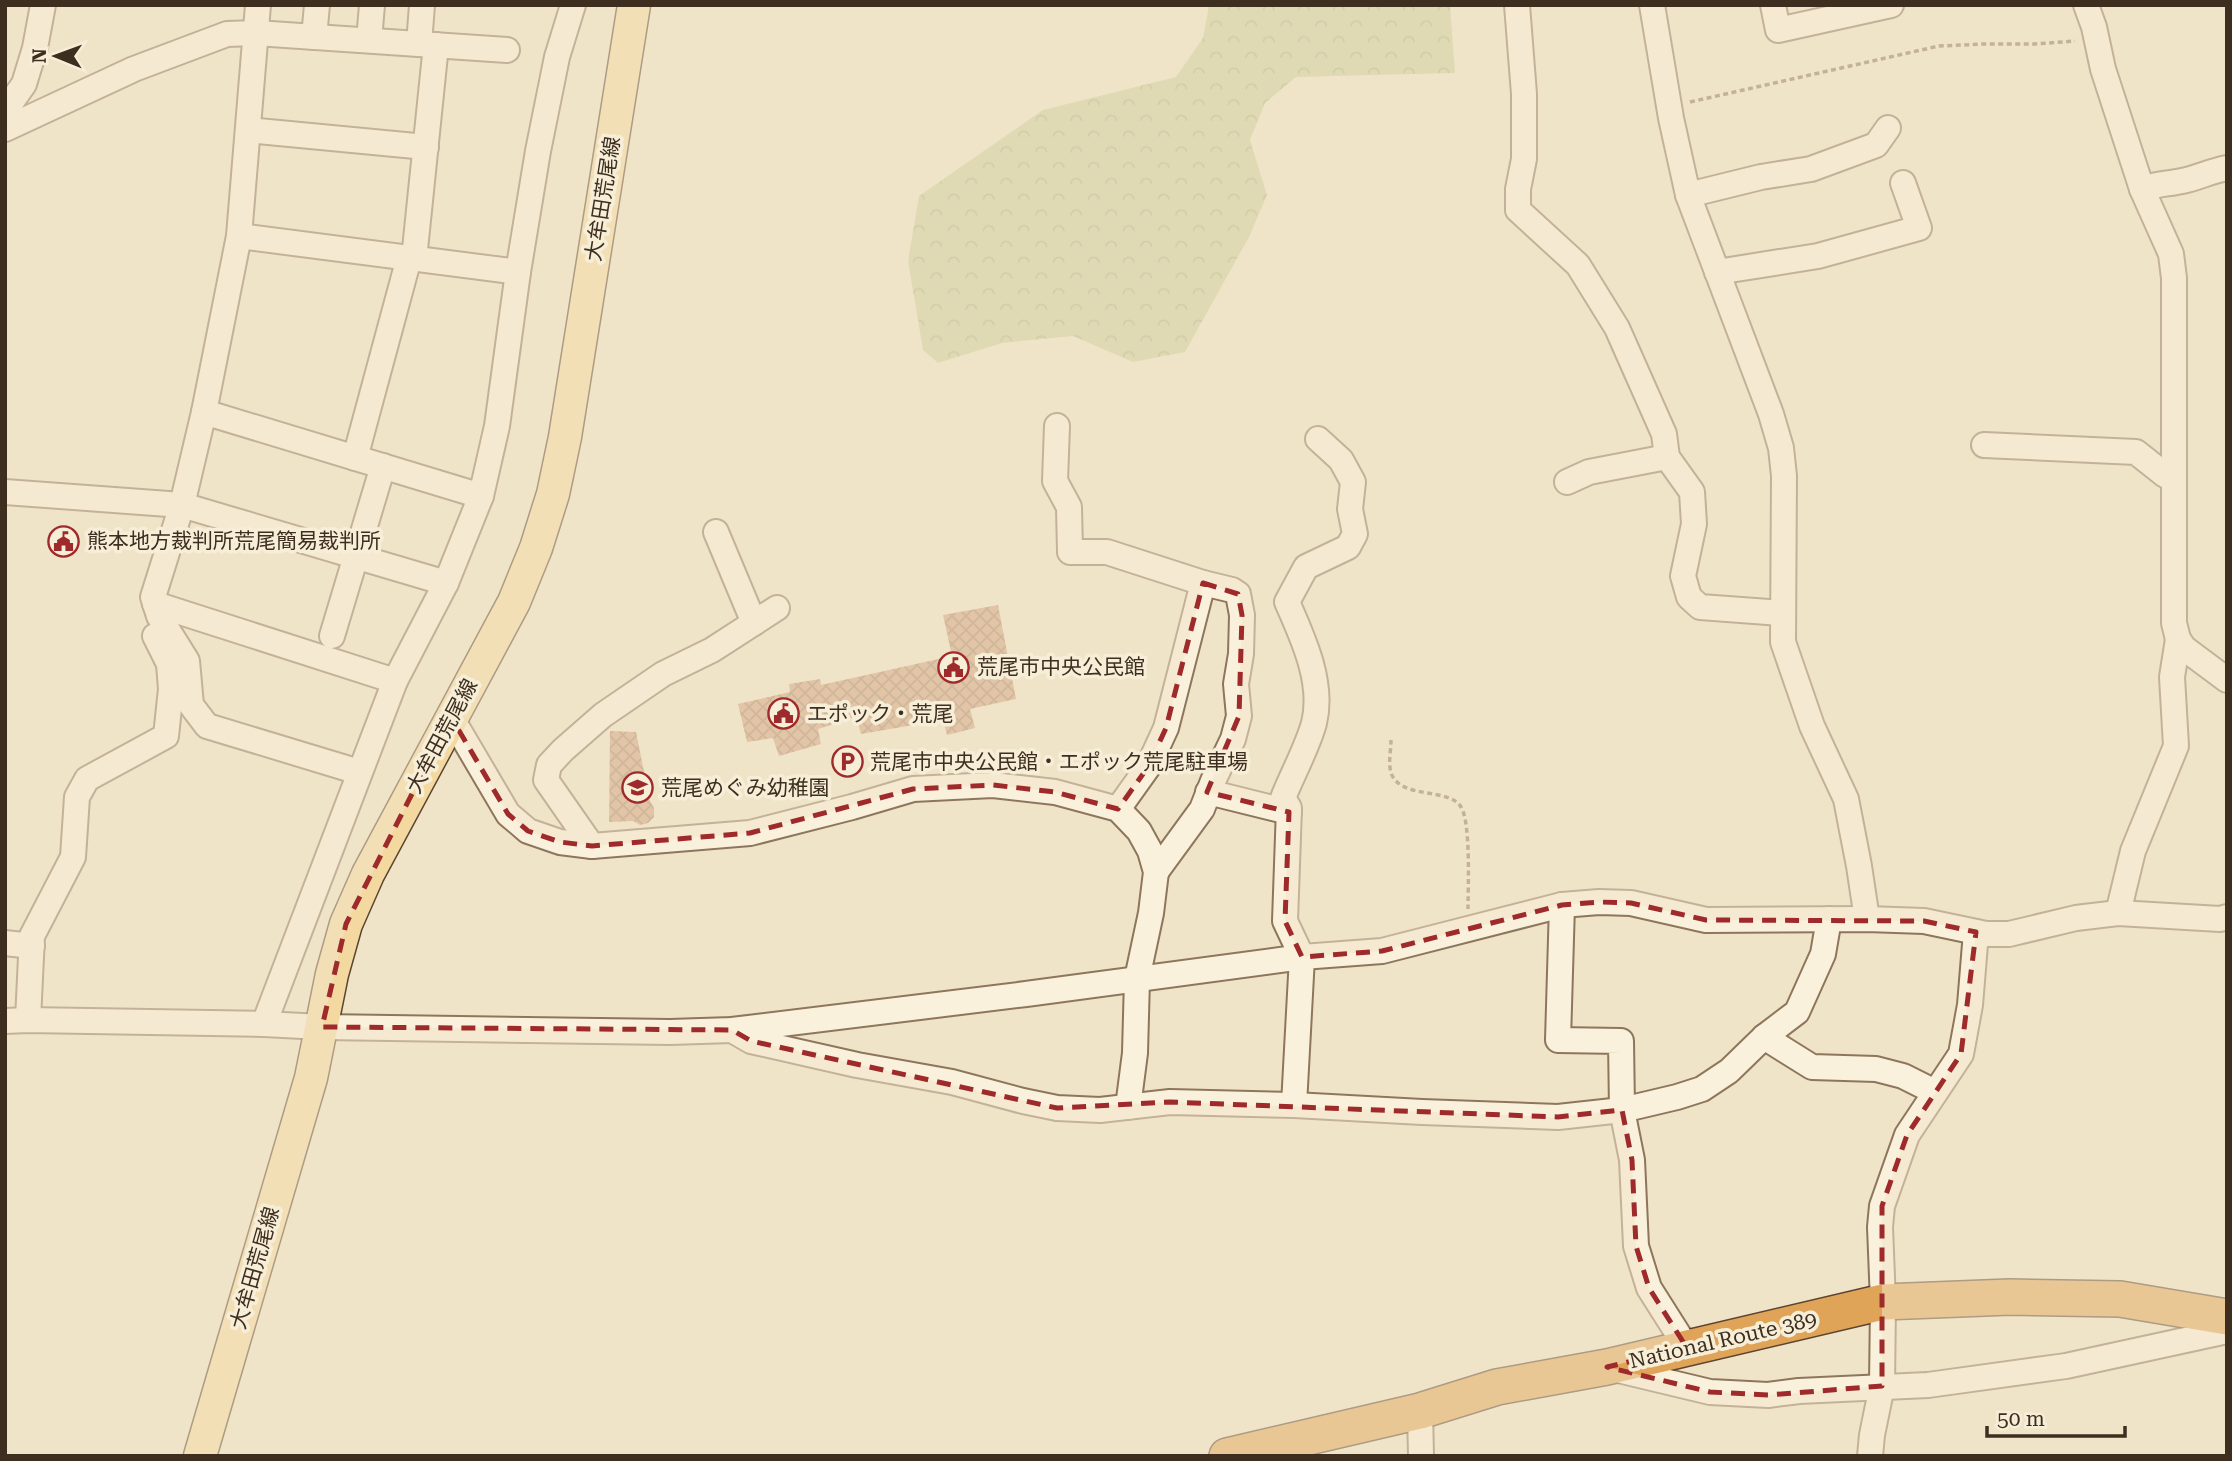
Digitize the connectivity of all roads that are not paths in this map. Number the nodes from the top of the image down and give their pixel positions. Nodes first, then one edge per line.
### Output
1 (43, 5) edge
2 (258, 5) edge
3 (317, 5) edge
4 (372, 5) edge
5 (422, 5) edge
6 (573, 5) edge
7 (634, 5) edge
8 (1517, 5) edge
9 (1653, 5) edge
10 (1773, 5) edge
11 (1891, 5) edge
12 (2086, 5) edge
13 (256, 33) junction
14 (314, 37) junction
15 (369, 40) junction
16 (428, 44) junction
17 (507, 50) dead end
18 (5, 111) edge
19 (1888, 128) dead end
20 (5, 129) edge
21 (248, 130) junction
22 (426, 147) junction
23 (2227, 168) edge
24 (1903, 183) dead end
25 (2142, 188) junction
26 (1688, 195) junction
27 (239, 236) junction
28 (411, 258) junction
29 (518, 272) junction
30 (1717, 272) junction
31 (204, 412) junction
32 (1057, 426) dead end
33 (1318, 439) dead end
34 (1984, 445) dead end
35 (1667, 457) junction
36 (355, 458) junction
37 (383, 466) junction
38 (2173, 475) junction
39 (1567, 482) dead end
40 (5, 492) edge
41 (481, 496) junction
42 (182, 505) junction
43 (716, 532) dead end
44 (355, 556) junction
45 (446, 583) junction
46 (1203, 583) junction
47 (777, 608) dead end
48 (157, 610) junction
49 (1782, 613) junction
50 (754, 623) junction
51 (332, 636) dead end
52 (2178, 639) junction
53 (2227, 680) edge
54 (395, 681) junction
55 (451, 717) junction
56 (359, 772) junction
57 (1208, 792) junction
58 (1118, 809) junction
59 (1289, 812) junction
60 (592, 846) junction
61 (1156, 872) junction
62 (1562, 905) junction
63 (2118, 913) junction
64 (2227, 917) edge
65 (1829, 919) junction
66 (1867, 919) junction
67 (1976, 932) junction
68 (5, 943) edge
69 (32, 946) junction
70 (1302, 957) junction
71 (1137, 979) junction
72 (17, 1021) edge
73 (264, 1024) junction
74 (322, 1027) junction
75 (732, 1030) junction
76 (1764, 1037) junction
77 (1934, 1092) junction
78 (1294, 1105) junction
79 (1128, 1107) junction
80 (1622, 1110) junction
81 (1883, 1302) junction
82 (2227, 1317) edge
83 (2227, 1331) edge
84 (1686, 1348) junction
85 (1607, 1367) junction
86 (1882, 1386) junction
87 (1420, 1411) junction
88 (200, 1456) edge
89 (1227, 1456) edge
90 (1421, 1456) edge
91 (1870, 1456) edge

1 - 18 street
2 - 13 street
3 - 14 street
4 - 15 street
5 - 16 street
6 - 29 street
7 - 55 main road, 大牟田荒尾線
8 - 35 street
9 - 26 street
10 - 11 street
12 - 25 street
13 - 14 street
13 - 20 street
13 - 21 street
14 - 15 street
15 - 16 street
16 - 17 street
16 - 22 street
19 - 26 street
21 - 22 street
21 - 27 street
22 - 28 street
23 - 25 street
24 - 30 street
25 - 38 street
26 - 30 street
27 - 28 street
27 - 31 street
28 - 29 street
28 - 36 street
29 - 41 street
30 - 49 street
31 - 36 street
31 - 42 street
32 - 46 street
33 - 59 street
34 - 38 street
35 - 39 street
35 - 49 street
36 - 37 street
37 - 41 street
37 - 44 street
38 - 52 street
40 - 42 street
41 - 45 street
42 - 44 street
42 - 48 street
43 - 50 street
44 - 45 street
44 - 51 street
45 - 54 street
46 - 57 street
46 - 58 street
47 - 50 street
48 - 54 street
48 - 56 street
48 - 69 street
49 - 66 street
50 - 60 street
52 - 53 street
52 - 63 street
54 - 56 street
55 - 60 street
55 - 74 main road, 大牟田荒尾線
56 - 73 street
57 - 59 street
57 - 61 street
58 - 60 street
58 - 61 street
59 - 70 street
61 - 71 street
62 - 65 street
62 - 70 street
62 - 80 street
63 - 64 street
63 - 67 street
65 - 66 street
65 - 76 street
66 - 67 street
67 - 77 street
68 - 69 street
69 - 72 street
70 - 71 street
70 - 78 street
71 - 75 street
71 - 79 street
72 - 73 street
73 - 74 street
74 - 75 street
74 - 88 main road, 大牟田荒尾線
75 - 79 street
76 - 77 street
76 - 80 street
77 - 81 street
78 - 79 street
78 - 80 street
80 - 84 street
81 - 82 highway, National Route 389
81 - 84 highway, National Route 389
81 - 86 street
83 - 86 street
84 - 85 highway, National Route 389
85 - 86 street
85 - 87 highway, National Route 389
86 - 91 street
87 - 89 highway, National Route 389
87 - 90 street

